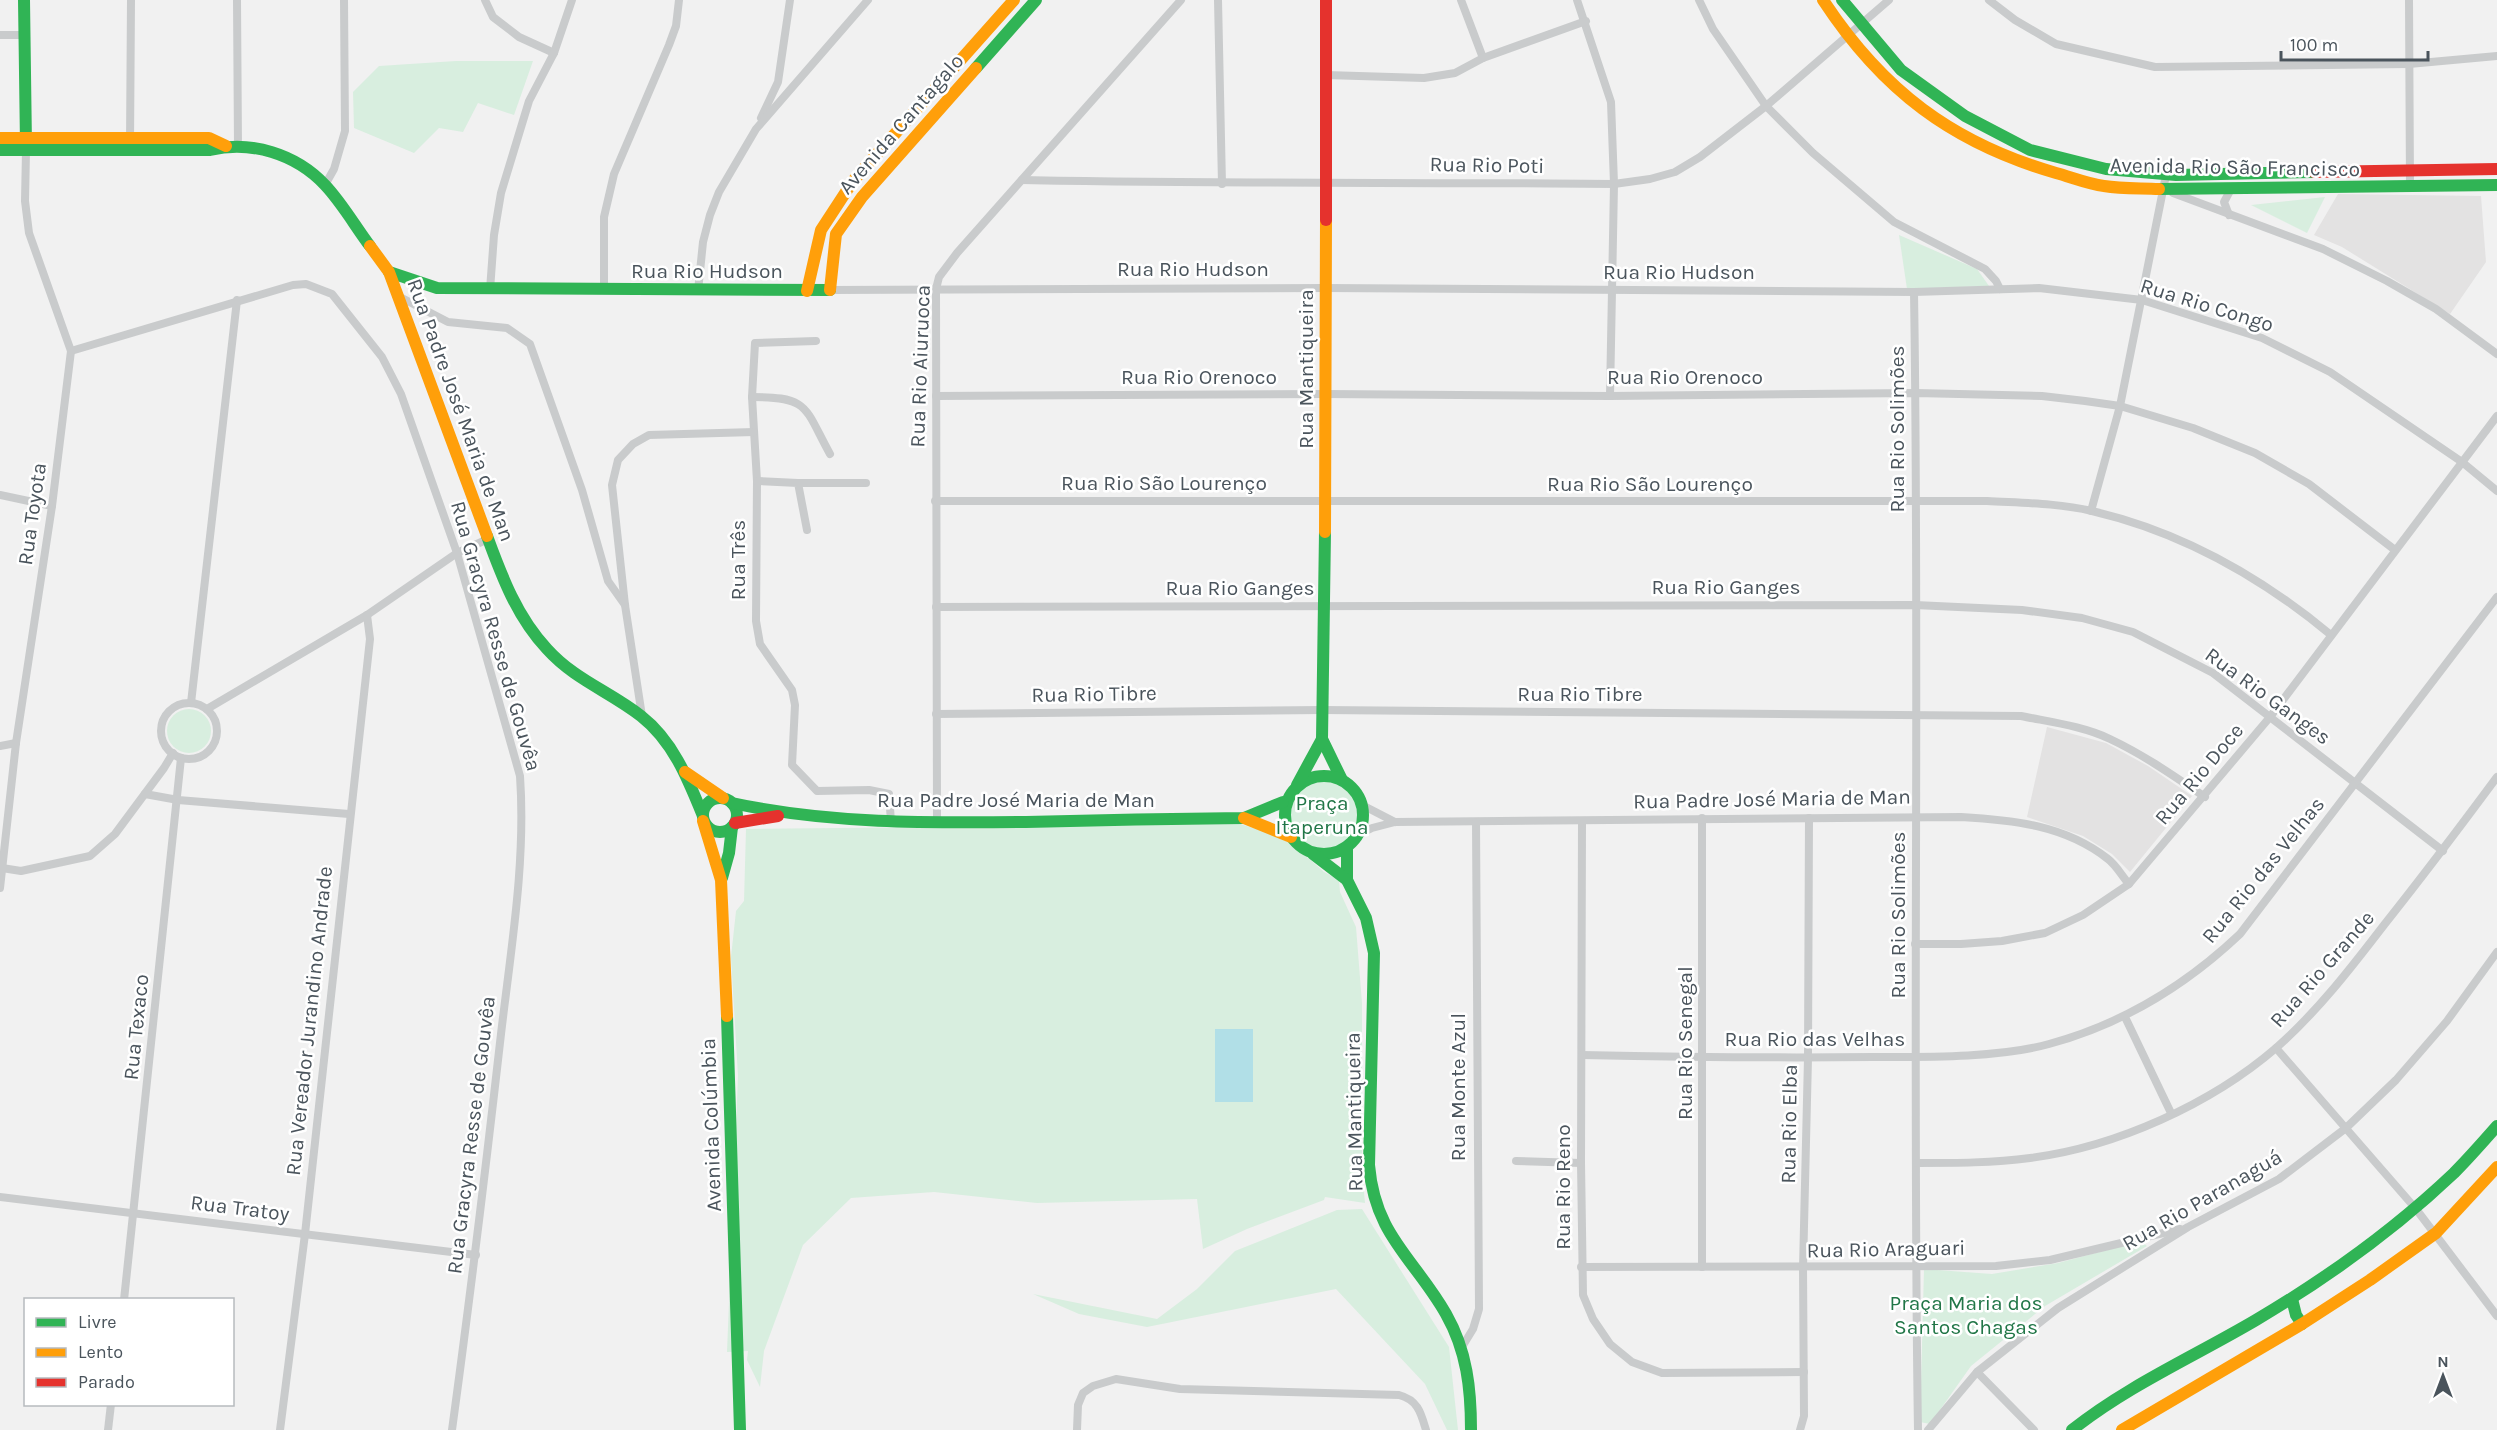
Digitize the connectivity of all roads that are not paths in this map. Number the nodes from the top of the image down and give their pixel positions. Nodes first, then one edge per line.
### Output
1 (24, 0) edge
2 (131, 0) edge
3 (237, 0) edge
4 (344, 0) edge
5 (485, 0) edge
6 (572, 0) edge
7 (679, 0) edge
8 (790, 0) edge
9 (868, 0) edge
10 (1036, 0) edge
11 (1181, 0) edge
12 (1218, 0) edge
13 (1326, 0) edge
14 (1461, 0) edge
15 (1577, 0) edge
16 (1699, 0) edge
17 (1823, 0) edge
18 (1842, 0) edge
19 (1889, 0) edge
20 (1989, 0) edge
21 (2409, 0) edge
22 (1006, 3) edge
23 (1586, 21) junction
24 (1860, 24) junction
25 (0, 35) edge
26 (24, 35) junction
27 (1846, 35) junction
28 (554, 53) junction
29 (2497, 56) edge
30 (1483, 58) junction
31 (2409, 64) junction
32 (1326, 75) junction
33 (1766, 106) junction
34 (756, 129) junction
35 (0, 138) edge
36 (26, 144) junction
37 (130, 144) junction
38 (232, 146) junction
39 (0, 149) edge
40 (2497, 168) edge
41 (2410, 169) junction
42 (2166, 175) junction
43 (1022, 180) junction
44 (1324, 181) junction
45 (1222, 184) junction
46 (1614, 184) junction
47 (325, 185) junction
48 (2497, 185) edge
49 (2410, 187) junction
50 (2164, 189) junction
51 (2231, 189) junction
52 (2229, 215) junction
53 (389, 272) junction
54 (1325, 288) junction
55 (936, 289) junction
56 (2000, 289) junction
57 (490, 290) junction
58 (604, 290) junction
59 (830, 290) junction
60 (698, 291) junction
61 (807, 291) junction
62 (1612, 291) junction
63 (1914, 292) junction
64 (398, 296) junction
65 (237, 300) junction
66 (2142, 300) junction
67 (816, 341) dead end
68 (70, 351) junction
69 (2497, 354) edge
70 (1916, 393) junction
71 (1324, 394) junction
72 (936, 396) junction
73 (1610, 396) junction
74 (752, 397) junction
75 (2120, 406) junction
76 (2497, 416) edge
77 (754, 432) junction
78 (830, 454) dead end
79 (2462, 462) junction
80 (757, 481) junction
81 (798, 483) junction
82 (866, 483) dead end
83 (2497, 491) edge
84 (0, 495) edge
85 (1326, 500) junction
86 (935, 501) junction
87 (1915, 501) junction
88 (52, 506) junction
89 (2091, 511) junction
90 (807, 531) dead end
91 (488, 539) junction
92 (2395, 550) junction
93 (457, 554) junction
94 (2497, 597) edge
95 (625, 605) junction
96 (1915, 605) junction
97 (1323, 606) junction
98 (936, 607) junction
99 (367, 615) junction
100 (2331, 635) junction
101 (191, 703) junction
102 (207, 709) junction
103 (1322, 710) junction
104 (936, 714) junction
105 (1917, 714) junction
106 (642, 716) junction
107 (2271, 717) junction
108 (1322, 739) junction
109 (16, 743) junction
110 (0, 746) edge
111 (177, 755) junction
112 (684, 772) junction
113 (2497, 777) edge
114 (1342, 780) junction
115 (2356, 783) junction
116 (1297, 785) junction
117 (145, 794) junction
118 (2205, 797) junction
119 (177, 800) junction
120 (728, 801) junction
121 (1283, 802) junction
122 (1362, 804) junction
123 (349, 814) junction
124 (788, 814) junction
125 (1916, 816) junction
126 (703, 818) junction
127 (1244, 818) junction
128 (1702, 818) junction
129 (1809, 818) junction
130 (1582, 821) junction
131 (891, 822) junction
132 (1395, 822) junction
133 (1476, 822) junction
134 (937, 823) junction
135 (734, 825) junction
136 (1357, 835) junction
137 (1291, 837) junction
138 (1347, 847) junction
139 (2443, 851) junction
140 (1313, 854) junction
141 (2, 868) junction
142 (721, 880) junction
143 (1347, 880) junction
144 (2129, 885) junction
145 (0, 888) edge
146 (1915, 944) junction
147 (2497, 952) edge
148 (2125, 1017) junction
149 (2276, 1048) junction
150 (1582, 1055) junction
151 (1916, 1057) junction
152 (1704, 1058) junction
153 (1808, 1058) junction
154 (2171, 1113) junction
155 (2497, 1126) edge
156 (2346, 1128) junction
157 (1516, 1161) dead end
158 (1581, 1163) junction
159 (1917, 1163) junction
160 (2497, 1167) edge
161 (0, 1197) edge
162 (2416, 1209) junction
163 (134, 1214) junction
164 (2188, 1227) junction
165 (2436, 1233) junction
166 (304, 1234) junction
167 (476, 1255) junction
168 (1915, 1265) junction
169 (1581, 1267) junction
170 (1702, 1267) junction
171 (1803, 1268) junction
172 (124, 1298) edge
173 (2292, 1299) junction
174 (2497, 1316) edge
175 (2302, 1323) junction
176 (1462, 1347) junction
177 (1804, 1372) junction
178 (1977, 1372) junction
179 (111, 1406) edge
180 (108, 1430) edge
181 (280, 1430) edge
182 (452, 1430) edge
183 (740, 1430) edge
184 (1077, 1430) edge
185 (1426, 1430) edge
186 (1472, 1430) edge
187 (1800, 1430) edge
188 (1917, 1430) edge
189 (1928, 1430) edge
190 (2034, 1430) edge
191 (2072, 1430) edge
192 (2122, 1430) edge

1 - 26 street
2 - 37 street
3 - 38 street
4 - 47 street
5 - 28 street
6 - 28 street
7 - 58 street
8 - 34 street
9 - 34 street
10 - 59 street, Avenida Cantagalo
11 - 43 street, Rua Rio Aiuruoca
12 - 45 street
13 - 32 street, Rua Mantiqueira
14 - 30 street
15 - 23 street
16 - 33 street
17 - 27 street, Avenida Rio São Francisco
18 - 24 street, Avenida Rio São Francisco
19 - 24 street, Rua Rio Poti
20 - 31 street
21 - 31 street
22 - 61 street, Avenida Cantagalo
23 - 30 street
23 - 46 street
24 - 27 street, Rua Rio Poti
24 - 42 street, Avenida Rio São Francisco
25 - 26 street
26 - 36 street
27 - 33 street, Rua Rio Poti
27 - 50 street, Avenida Rio São Francisco
28 - 57 street
29 - 31 street
30 - 32 street
31 - 41 street
32 - 44 street, Rua Mantiqueira
33 - 46 street, Rua Rio Poti
33 - 56 street
34 - 60 street
35 - 36 street, Rua Padre José Maria de Man
36 - 37 street, Rua Padre José Maria de Man
36 - 39 street
36 - 68 street, Rua Toyota
37 - 38 street, Rua Padre José Maria de Man
38 - 47 street, Rua Padre José Maria de Man
40 - 41 street, Avenida Rio São Francisco
41 - 42 street, Avenida Rio São Francisco
41 - 49 street
42 - 50 street
43 - 45 street, Rua Rio Poti
43 - 55 street, Rua Rio Aiuruoca
44 - 45 street, Rua Rio Poti
44 - 46 street, Rua Rio Poti
44 - 54 street, Rua Mantiqueira
46 - 62 street
47 - 53 street, Rua Padre José Maria de Man
48 - 49 street, Avenida Rio São Francisco
49 - 51 street, Avenida Rio São Francisco
50 - 51 street, Avenida Rio São Francisco
50 - 52 street
50 - 66 street
51 - 52 street
52 - 69 street
53 - 57 street, Rua Rio Hudson
53 - 64 street, Rua Padre José Maria de Man
54 - 55 street, Rua Rio Hudson
54 - 62 street, Rua Rio Hudson
54 - 71 street, Rua Mantiqueira
55 - 59 street, Rua Rio Hudson
55 - 72 street, Rua Rio Aiuruoca
56 - 63 street, Rua Rio Hudson
56 - 66 street, Rua Rio Congo
57 - 58 street, Rua Rio Hudson
58 - 60 street, Rua Rio Hudson
59 - 61 street, Rua Rio Hudson
60 - 61 street, Rua Rio Hudson
62 - 63 street, Rua Rio Hudson
62 - 73 street
63 - 70 street, Rua Rio Solimões
64 - 91 street, Rua Padre José Maria de Man
64 - 95 street
65 - 68 street, Rua Gracyra Resse de Gouvêa
65 - 93 street, Rua Gracyra Resse de Gouvêa
65 - 101 street
66 - 75 street
66 - 79 street, Rua Rio Congo
67 - 74 street, Rua Três
68 - 88 street, Rua Toyota
70 - 73 street, Rua Rio Orenoco
70 - 75 street, Rua Rio Orenoco
70 - 87 street, Rua Rio Solimões
71 - 72 street, Rua Rio Orenoco
71 - 73 street, Rua Rio Orenoco
71 - 85 street, Rua Mantiqueira
72 - 86 street, Rua Rio Aiuruoca
74 - 77 street, Rua Três
74 - 78 street
75 - 89 street
75 - 92 street, Rua Rio Orenoco
76 - 79 street, Rua Rio Doce
77 - 80 street, Rua Três
77 - 95 street
79 - 83 street, Rua Rio Congo
79 - 92 street, Rua Rio Doce
80 - 81 street
80 - 131 street, Rua Três
81 - 82 street
81 - 90 street
84 - 88 street
85 - 86 street, Rua Rio São Lourenço
85 - 87 street, Rua Rio São Lourenço
85 - 97 street, Rua Mantiqueira
86 - 98 street, Rua Rio Aiuruoca
87 - 89 street, Rua Rio São Lourenço
87 - 96 street, Rua Rio Solimões
88 - 109 street, Rua Toyota
89 - 100 street, Rua Rio São Lourenço
91 - 93 street
91 - 106 street, Rua Padre José Maria de Man
92 - 100 street, Rua Rio Doce
93 - 99 street
93 - 167 street, Rua Gracyra Resse de Gouvêa
94 - 115 street, Rua Rio das Velhas
95 - 106 street
96 - 97 street, Rua Rio Ganges
96 - 105 street, Rua Rio Solimões
96 - 107 street, Rua Rio Ganges
97 - 98 street, Rua Rio Ganges
97 - 103 street, Rua Mantiqueira
98 - 104 street, Rua Rio Aiuruoca
99 - 102 street
99 - 123 street, Rua Vereador Jurandino Andrade
100 - 107 street, Rua Rio Doce
101 - 102 street
101 - 111 street
102 - 111 street
103 - 104 street, Rua Rio Tibre
103 - 105 street, Rua Rio Tibre
103 - 108 street, Rua Mantiqueira
104 - 134 street, Rua Rio Aiuruoca
105 - 118 street, Rua Rio Tibre
105 - 125 street, Rua Rio Solimões
106 - 112 street
107 - 115 street, Rua Rio Ganges
107 - 118 street, Rua Rio Doce
108 - 114 street, Rua Mantiqueira
108 - 116 street, Rua Mantiqueira
109 - 110 street
109 - 141 street, Rua Toyota
111 - 117 street
111 - 119 street, Rua Texaco
112 - 120 street, Rua Padre José Maria de Man
112 - 126 street
113 - 139 street, Rua Rio Grande
114 - 116 street
114 - 122 street
115 - 139 street, Rua Rio Ganges
115 - 148 street, Rua Rio das Velhas
116 - 121 street
117 - 119 street
117 - 141 street
118 - 144 street, Rua Rio Doce
119 - 123 street
119 - 163 street, Rua Texaco
120 - 124 street, Rua Padre José Maria de Man
120 - 126 street
120 - 135 street
121 - 127 street, Rua Padre José Maria de Man
121 - 137 street
122 - 132 street, Rua Padre José Maria de Man
122 - 136 street
123 - 166 street, Rua Vereador Jurandino Andrade
124 - 131 street, Rua Padre José Maria de Man
124 - 135 street, Rua Padre José Maria de Man
125 - 129 street, Rua Padre José Maria de Man
125 - 144 street, Rua Padre José Maria de Man
125 - 146 street, Rua Rio Solimões
126 - 135 street
126 - 142 street, Avenida Colúmbia
127 - 134 street, Rua Padre José Maria de Man
127 - 137 street, Rua Padre José Maria de Man
128 - 129 street, Rua Padre José Maria de Man
128 - 130 street, Rua Padre José Maria de Man
128 - 152 street, Rua Rio Senegal
129 - 153 street, Rua Rio Elba
130 - 133 street, Rua Padre José Maria de Man
130 - 150 street, Rua Rio Reno
131 - 134 street, Rua Padre José Maria de Man
132 - 133 street, Rua Padre José Maria de Man
132 - 136 street, Rua Padre José Maria de Man
133 - 176 street, Rua Monte Azul
135 - 142 street
136 - 138 street
137 - 140 street
138 - 140 street
138 - 143 street, Rua Mantiqueira
139 - 149 street, Rua Rio Grande
140 - 143 street, Rua Mantiqueira
141 - 145 street, Rua Toyota
142 - 183 street, Avenida Colúmbia
143 - 176 street, Rua Mantiqueira
144 - 146 street, Rua Rio Doce
146 - 151 street, Rua Rio Solimões
147 - 156 street, Rua Rio Paranaguá
148 - 151 street, Rua Rio das Velhas
148 - 154 street
149 - 154 street, Rua Rio Grande
149 - 156 street
150 - 152 street, Rua Rio das Velhas
150 - 158 street, Rua Rio Reno
151 - 153 street, Rua Rio das Velhas
151 - 159 street, Rua Rio Solimões
152 - 153 street, Rua Rio das Velhas
152 - 170 street, Rua Rio Senegal
153 - 171 street, Rua Rio Elba
154 - 159 street, Rua Rio Grande
155 - 162 street
156 - 162 street
156 - 164 street, Rua Rio Paranaguá
157 - 158 street
158 - 169 street, Rua Rio Reno
159 - 168 street, Rua Rio Solimões
160 - 165 street
161 - 163 street, Rua Tratoy
162 - 165 street
162 - 173 street
163 - 166 street, Rua Tratoy
163 - 172 street, Rua Texaco
164 - 168 street, Rua Rio Araguari
164 - 178 street, Rua Rio Paranaguá
165 - 174 street
165 - 175 street
166 - 167 street, Rua Tratoy
166 - 181 street, Rua Vereador Jurandino Andrade
167 - 182 street, Rua Gracyra Resse de Gouvêa
168 - 171 street, Rua Rio Araguari
168 - 188 street, Rua Rio Solimões
169 - 170 street, Rua Rio Araguari
169 - 177 street, Rua Rio Reno
170 - 171 street, Rua Rio Araguari
171 - 177 street, Rua Rio Elba
173 - 175 street
173 - 191 street
175 - 192 street
176 - 186 street, Rua Mantiqueira
177 - 187 street, Rua Rio Elba
178 - 189 street, Rua Rio Paranaguá
178 - 190 street
179 - 180 street
184 - 185 street

